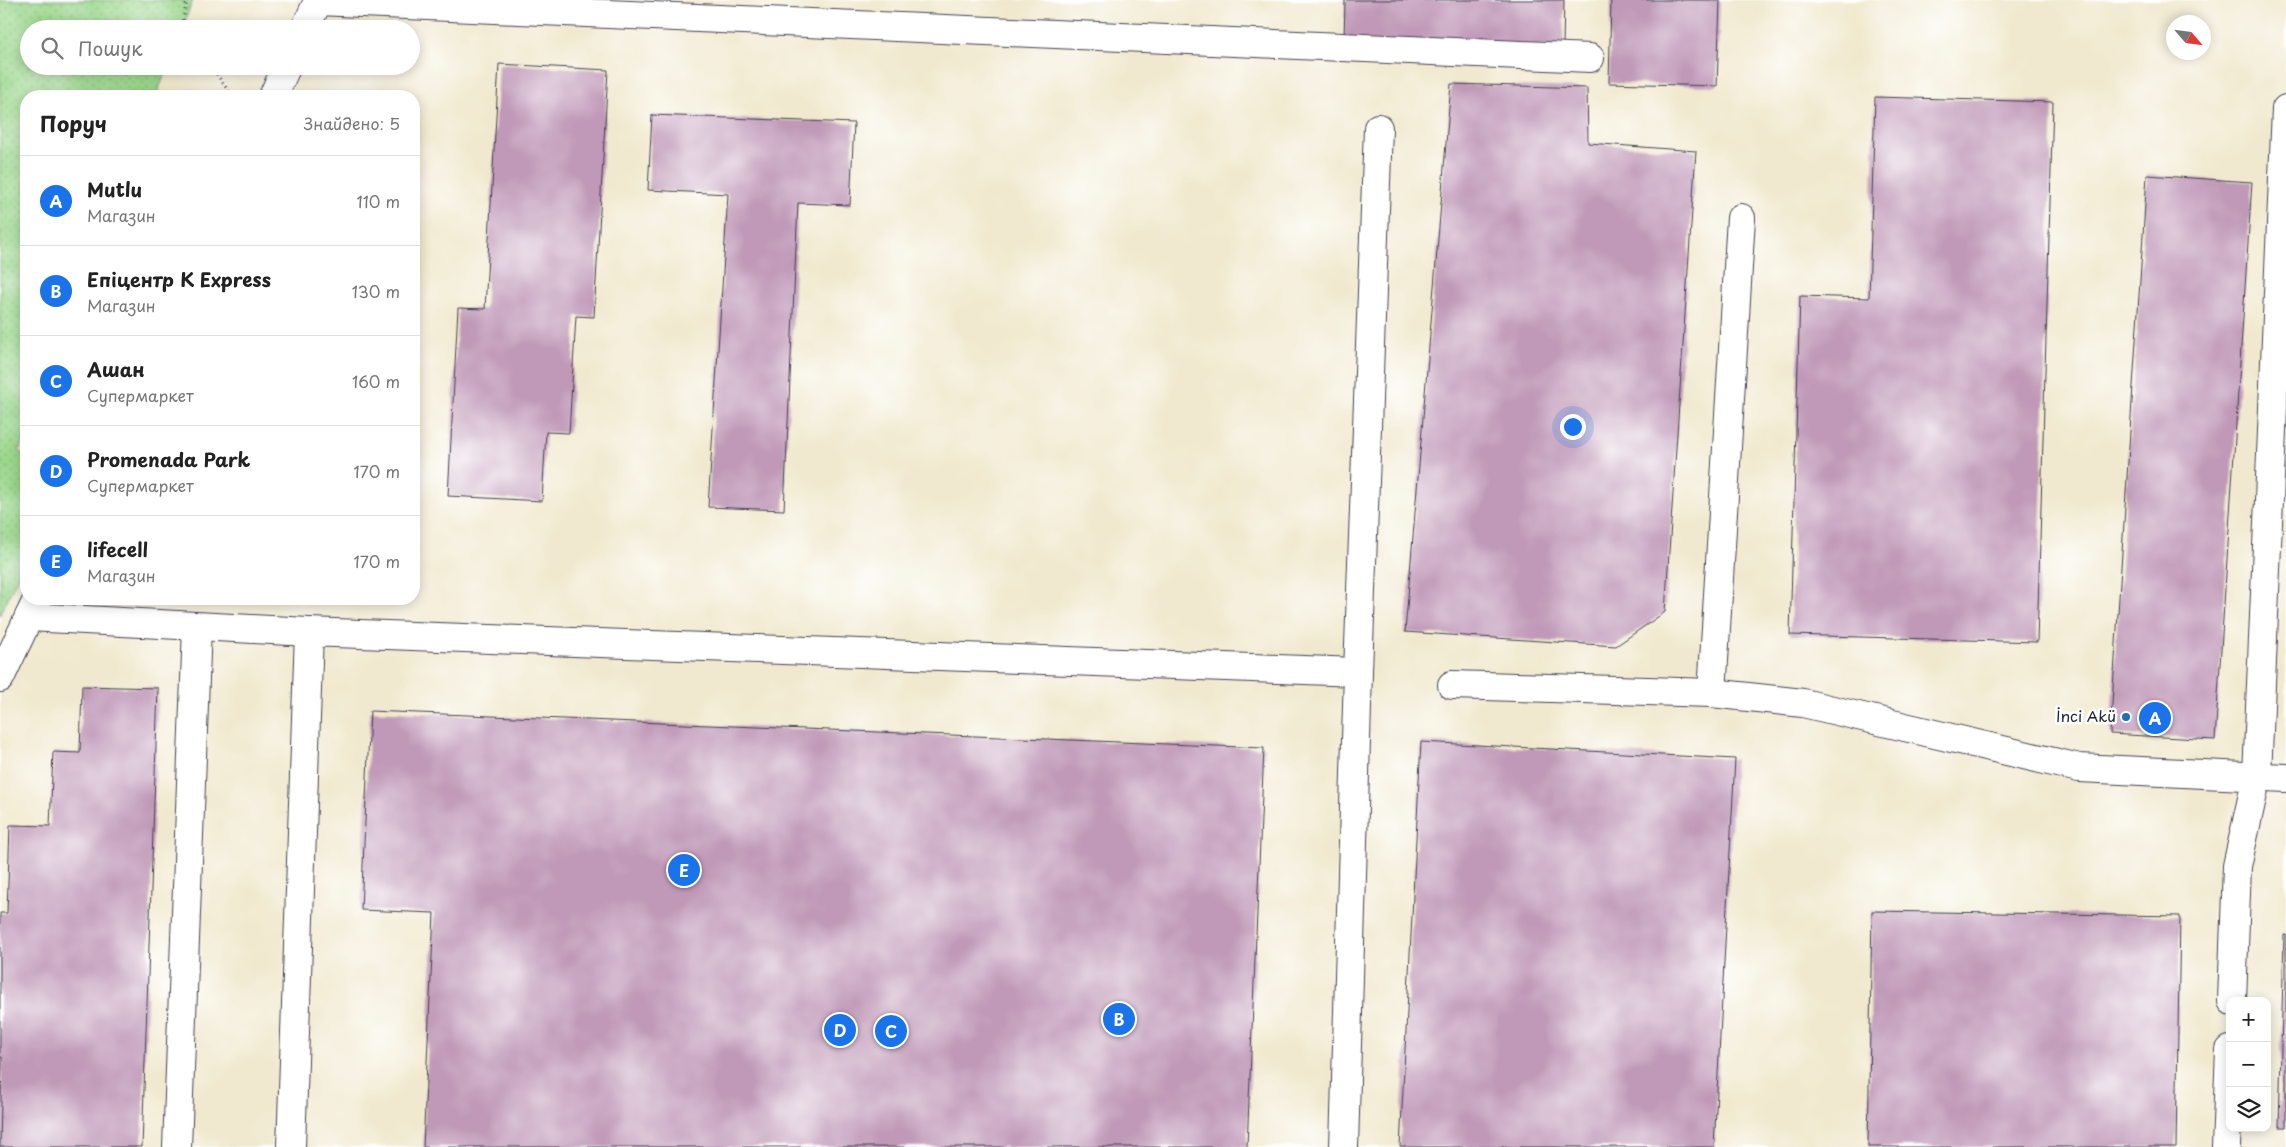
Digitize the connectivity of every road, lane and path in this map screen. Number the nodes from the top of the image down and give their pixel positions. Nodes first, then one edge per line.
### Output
1 (187, 0) edge
2 (183, 20) edge
3 (309, 20) edge
4 (1590, 58) dead end
5 (217, 75) edge
6 (283, 75) edge
7 (228, 90) edge
8 (276, 90) edge
9 (2286, 109) edge
10 (1378, 128) dead end
11 (1741, 218) dead end
12 (34, 608) edge
13 (197, 627) junction
14 (309, 632) junction
15 (1358, 672) junction
16 (0, 678) edge
17 (1452, 685) dead end
18 (1712, 693) junction
19 (2257, 776) junction
20 (2286, 778) edge
21 (2232, 997) edge
22 (2228, 1087) edge
23 (177, 1147) edge
24 (291, 1147) edge
25 (1344, 1147) edge
26 (2226, 1147) edge

1 - 2 path
3 - 4 lane
5 - 7 path
6 - 8 lane
9 - 19 lane
10 - 15 lane
11 - 18 lane
12 - 13 lane
12 - 16 lane
13 - 14 lane
13 - 23 lane
14 - 15 lane
14 - 24 lane
15 - 25 lane
17 - 18 lane
18 - 19 lane
19 - 20 lane
19 - 21 lane
22 - 26 lane

